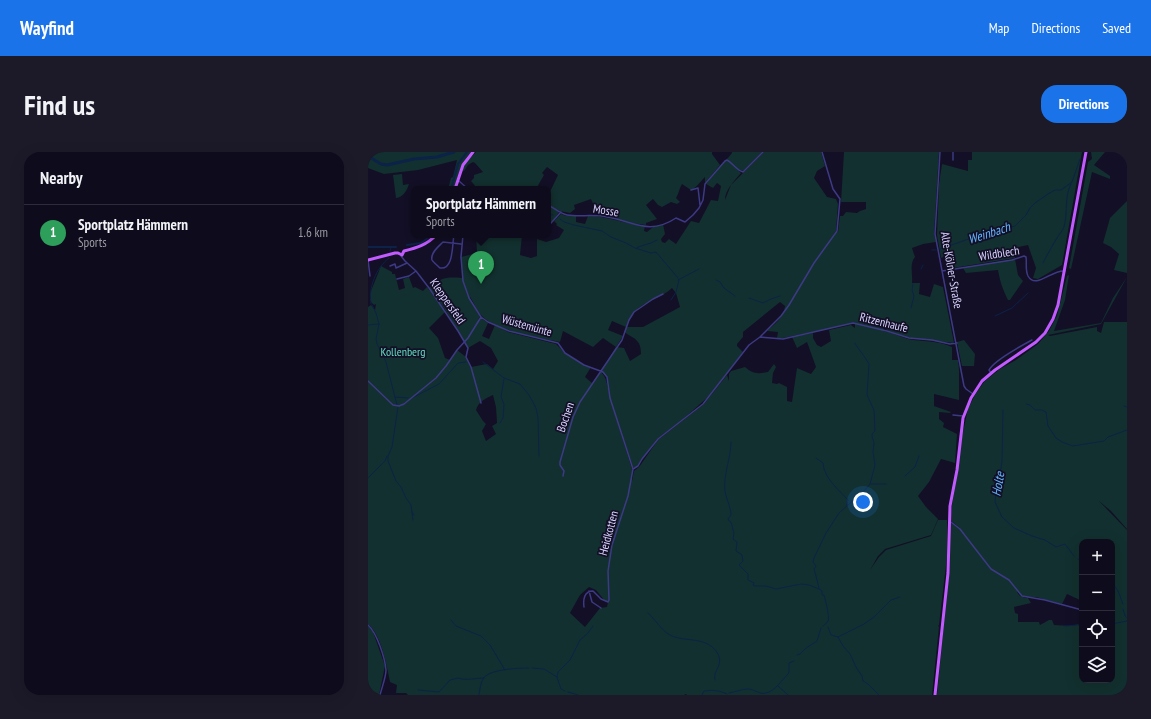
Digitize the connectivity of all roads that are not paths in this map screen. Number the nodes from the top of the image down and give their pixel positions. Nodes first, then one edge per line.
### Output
1 (473, 152) edge
2 (763, 152) edge
3 (822, 152) edge
4 (940, 152) edge
5 (953, 152) edge
6 (1086, 152) edge
7 (953, 160) dead end
8 (457, 180) junction
9 (456, 186) edge
10 (464, 186) edge
11 (691, 190) dead end
12 (700, 205) junction
13 (551, 206) edge
14 (560, 212) junction
15 (551, 223) edge
16 (432, 238) edge
17 (453, 238) edge
18 (462, 238) edge
19 (452, 244) junction
20 (461, 244) junction
21 (400, 254) junction
22 (368, 260) edge
23 (407, 263) junction
24 (390, 266) dead end
25 (416, 271) junction
26 (941, 271) junction
27 (1065, 271) junction
28 (370, 276) dead end
29 (397, 280) dead end
30 (663, 294) dead end
31 (481, 317) junction
32 (760, 337) junction
33 (1032, 340) dead end
34 (464, 342) junction
35 (957, 343) junction
36 (601, 371) junction
37 (991, 373) junction
38 (368, 381) edge
39 (973, 394) junction
40 (481, 403) dead end
41 (953, 415) dead end
42 (963, 416) junction
43 (633, 469) junction
44 (563, 476) dead end
45 (949, 521) junction
46 (589, 591) junction
47 (584, 608) dead end
48 (601, 608) dead end
49 (1079, 609) edge
50 (368, 625) edge
51 (380, 695) edge
52 (935, 695) edge

1 - 8 main road
2 - 12 street
3 - 32 street
4 - 26 street, Alte-Kölner-Straße
5 - 7 street
6 - 27 main road
8 - 9 main road
8 - 10 street
11 - 12 street
12 - 14 street, Mosse
13 - 14 street, Mosse
14 - 15 street
16 - 21 main road
17 - 19 street
18 - 20 street, Wüstemünte
19 - 19 street
19 - 20 street
20 - 31 street, Wüstemünte
21 - 22 main road
21 - 23 street, Kleppersfeld
22 - 28 street
23 - 24 street
23 - 25 street, Kleppersfeld
25 - 29 street
25 - 34 street, Kleppersfeld
26 - 27 street, Wildblech
26 - 35 street, Alte-Kölner-Straße
27 - 37 main road
30 - 36 street
31 - 34 street, Kleppersfeld
31 - 36 street, Wüstemünte
32 - 35 street, Ritzenhaufe
32 - 43 street
33 - 37 street
34 - 38 street, Kleppersfeld
34 - 40 street
35 - 39 street, Alte-Kölner-Straße
36 - 43 street
36 - 44 street, Bochen
37 - 39 main road
39 - 42 main road
41 - 42 street
42 - 45 main road
43 - 46 street, Heidkotten
45 - 49 street
45 - 52 main road
46 - 47 street
46 - 48 street
50 - 51 street

